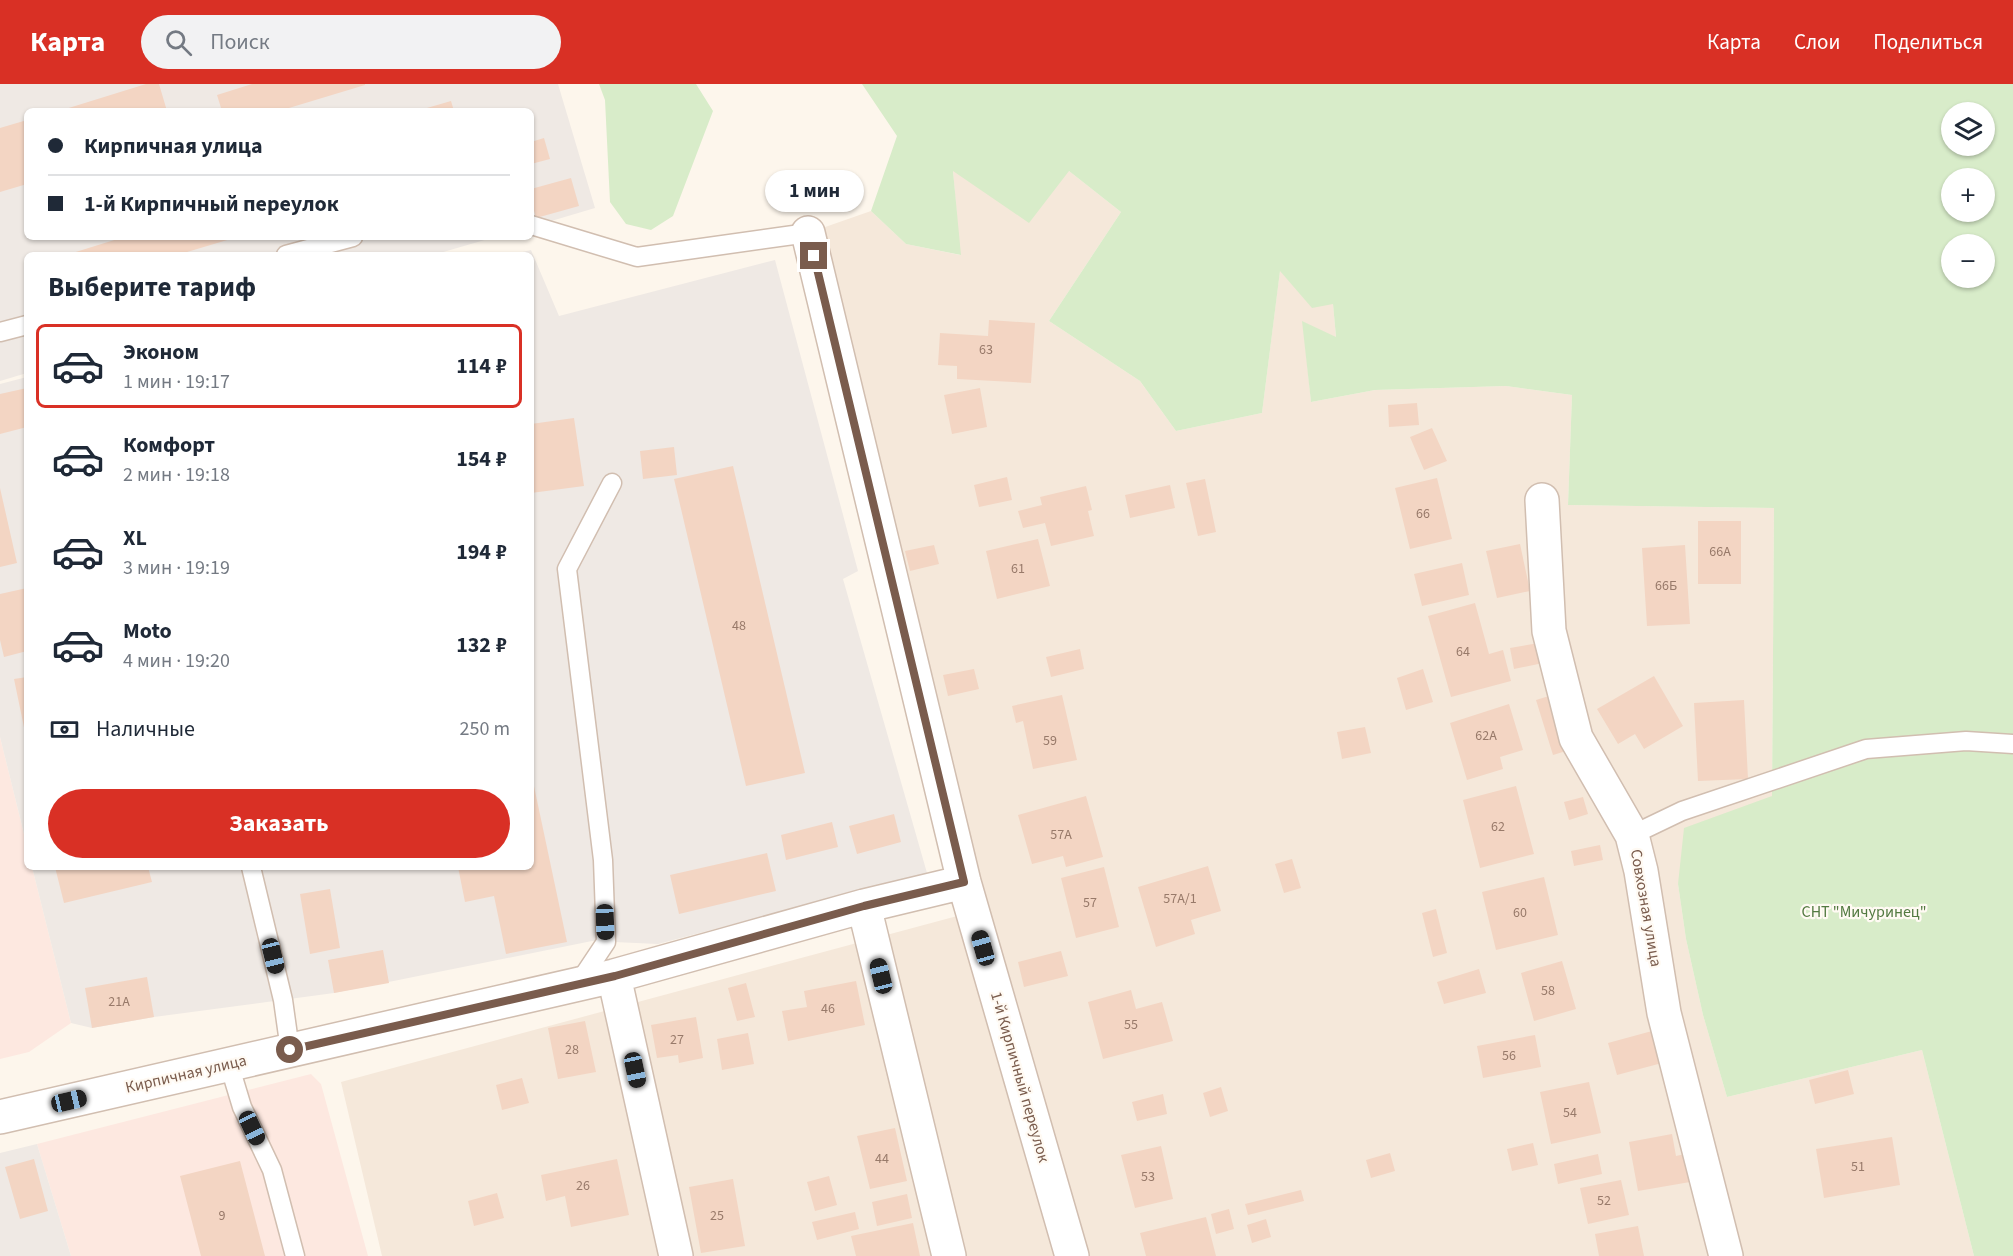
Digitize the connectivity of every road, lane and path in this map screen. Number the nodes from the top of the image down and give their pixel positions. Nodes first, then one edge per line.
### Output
1 (534, 226) edge
2 (808, 233) joint
3 (342, 240) edge
4 (297, 252) edge
5 (24, 326) edge
6 (0, 333) edge
7 (612, 483) dead end
8 (1542, 500) dead end
9 (2013, 744) edge
10 (1632, 835) junction
11 (252, 870) edge
12 (964, 882) junction
13 (864, 906) junction
14 (615, 976) junction
15 (578, 985) junction
16 (290, 1050) junction
17 (229, 1064) junction
18 (0, 1117) edge
19 (295, 1256) edge
20 (676, 1256) edge
21 (949, 1256) edge
22 (1072, 1256) edge
23 (1726, 1256) edge

1 - 2 lane
2 - 12 street, 1-й Кирпичный переулок
3 - 4 lane
5 - 6 lane
7 - 15 lane
8 - 10 street, Совхозная улица
9 - 10 lane
10 - 23 street, Совхозная улица
11 - 16 lane
12 - 13 street, Кирпичная улица
12 - 22 street, 1-й Кирпичный переулок
13 - 14 street, Кирпичная улица
13 - 21 street
14 - 15 street, Кирпичная улица
14 - 20 street
15 - 16 street, Кирпичная улица
16 - 17 street, Кирпичная улица
17 - 18 street, Кирпичная улица
17 - 19 lane

